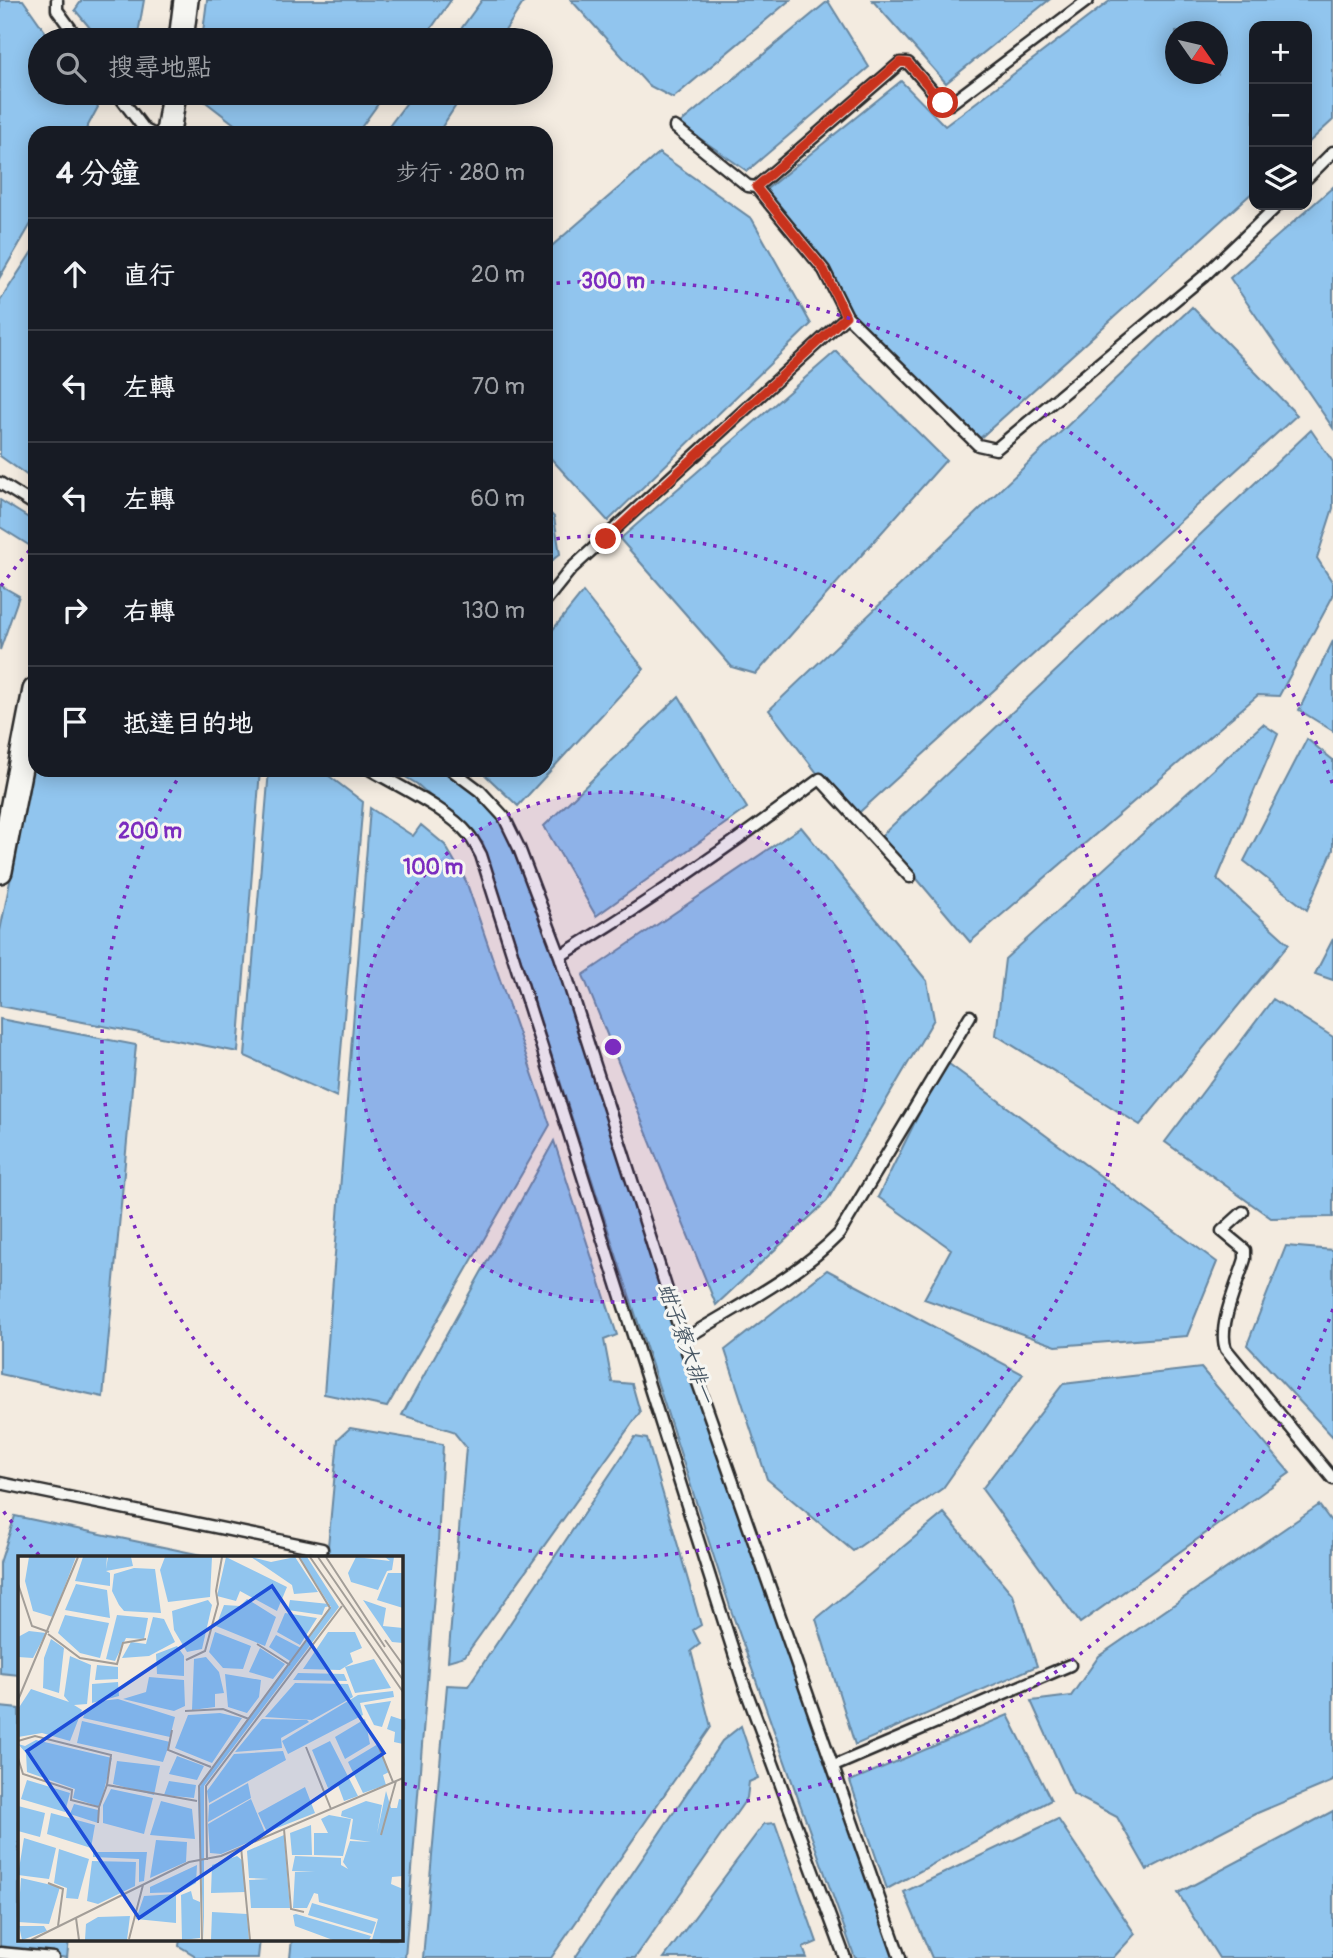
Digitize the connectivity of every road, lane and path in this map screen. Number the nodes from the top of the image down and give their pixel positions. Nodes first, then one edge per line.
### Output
1 (57, 0) edge
2 (186, 0) edge
3 (1088, 0) edge
4 (70, 28) edge
5 (182, 28) edge
6 (126, 105) edge
7 (172, 105) edge
8 (142, 126) edge
9 (169, 126) edge
10 (675, 127) dead end
11 (1333, 152) edge
12 (1312, 172) edge
13 (756, 187) junction
14 (1273, 210) edge
15 (846, 316) junction
16 (0, 483) edge
17 (28, 501) edge
18 (553, 591) edge
19 (28, 721) edge
20 (384, 777) edge
21 (461, 777) edge
22 (5, 821) edge
23 (0, 872) edge
24 (910, 877) dead end
25 (561, 956) junction
26 (970, 1016) dead end
27 (1243, 1212) dead end
28 (683, 1340) junction
29 (1333, 1479) edge
30 (0, 1483) edge
31 (322, 1549) dead end
32 (1070, 1665) dead end
33 (834, 1766) junction
34 (0, 1953) edge
35 (53, 1958) edge
36 (845, 1958) edge
37 (900, 1958) edge

1 - 4 lane
2 - 5 street
3 - 13 lane
6 - 8 lane
7 - 9 street
10 - 13 lane
11 - 12 lane
13 - 15 lane
14 - 15 lane
15 - 18 lane
16 - 17 lane
19 - 22 street
20 - 36 lane
21 - 25 lane
22 - 23 street
24 - 25 lane
25 - 28 lane
26 - 28 lane
27 - 29 lane
28 - 33 lane
30 - 31 lane
32 - 33 lane
33 - 37 lane
34 - 35 lane

